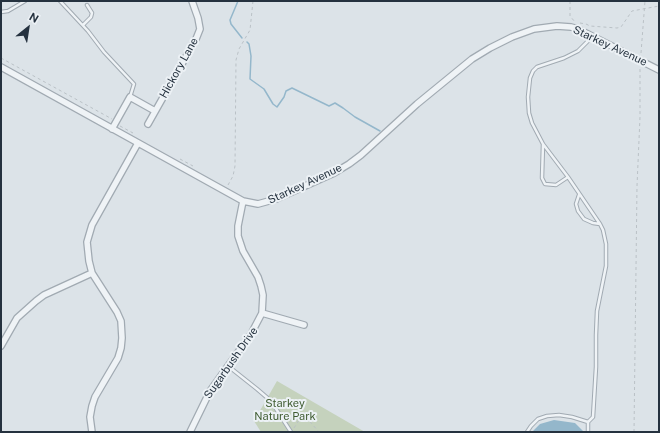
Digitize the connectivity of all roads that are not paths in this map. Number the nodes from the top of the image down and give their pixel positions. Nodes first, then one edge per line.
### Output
1 (25, 1) edge
2 (192, 1) edge
3 (62, 2) edge
4 (87, 5) dead end
5 (1, 12) edge
6 (83, 25) junction
7 (593, 36) junction
8 (1, 67) edge
9 (659, 70) edge
10 (130, 97) junction
11 (155, 111) junction
12 (148, 124) dead end
13 (112, 129) junction
14 (138, 143) junction
15 (542, 144) junction
16 (568, 177) junction
17 (580, 195) junction
18 (243, 201) junction
19 (600, 224) junction
20 (92, 273) junction
21 (262, 313) junction
22 (304, 325) dead end
23 (1, 346) edge
24 (227, 366) junction
25 (588, 422) junction
26 (192, 431) edge
27 (92, 432) edge
28 (291, 432) edge
29 (527, 432) edge
30 (588, 432) edge

1 - 5 lane
2 - 11 street, Hickory Lane
3 - 6 lane
4 - 6 lane
6 - 10 lane
7 - 9 street, Starkey Avenue
7 - 15 lane
7 - 18 street, Starkey Avenue
8 - 13 street, Starkey Avenue
10 - 11 street, Hickory Lane
10 - 13 street
11 - 12 street, Hickory Lane
13 - 14 street, Starkey Avenue
14 - 18 street, Starkey Avenue
14 - 20 street
15 - 16 lane
15 - 16 lane
16 - 17 lane
17 - 19 lane
17 - 19 lane
18 - 21 street, Sugarbush Drive
19 - 25 lane
20 - 23 street
20 - 27 street
21 - 22 street, Sugarbush Drive
21 - 24 street, Sugarbush Drive
24 - 26 street, Sugarbush Drive
24 - 28 lane
25 - 29 lane
25 - 30 lane

